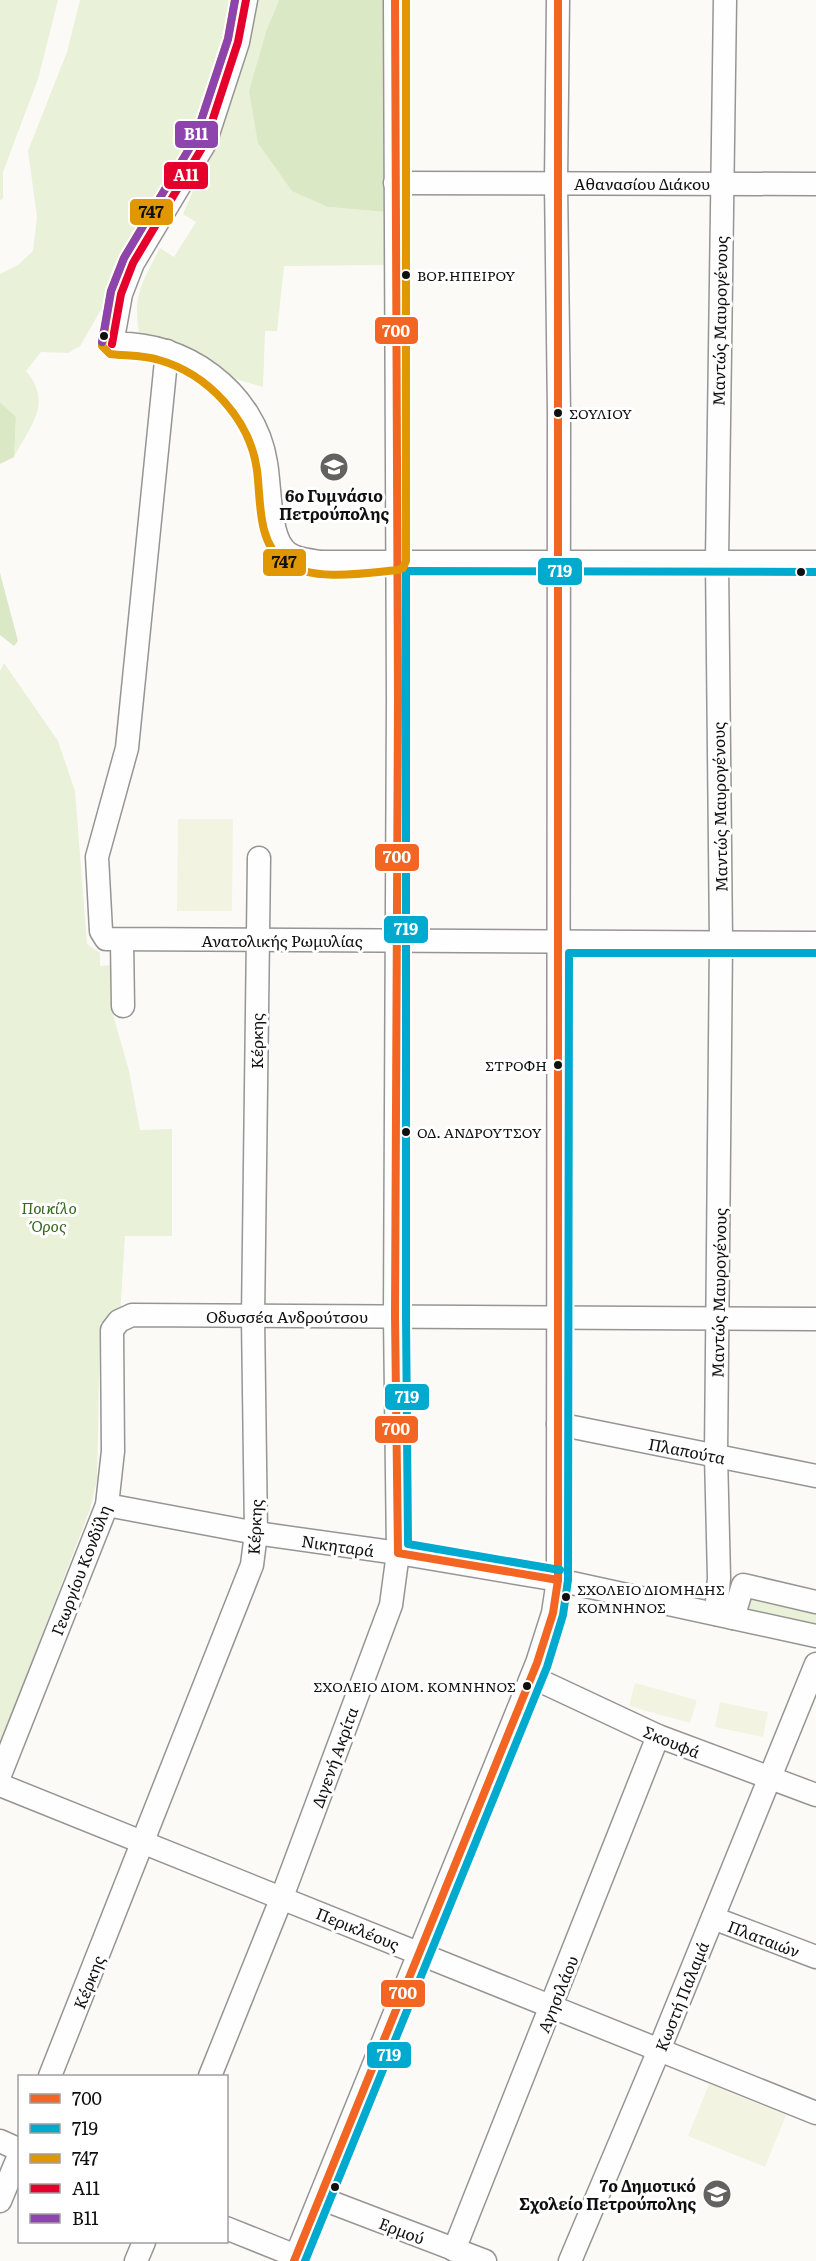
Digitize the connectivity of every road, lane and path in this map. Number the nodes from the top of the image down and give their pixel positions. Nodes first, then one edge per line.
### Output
1 (246, 0) edge
2 (395, 0) edge
3 (558, 0) edge
4 (725, 0) edge
5 (395, 183) junction
6 (556, 183) junction
7 (721, 183) junction
8 (816, 184) edge
9 (167, 351) junction
10 (396, 560) junction
11 (558, 561) junction
12 (717, 561) junction
13 (816, 562) edge
14 (259, 858) dead end
15 (256, 939) junction
16 (115, 940) junction
17 (395, 941) junction
18 (559, 942) junction
19 (721, 942) junction
20 (816, 942) edge
21 (123, 1006) dead end
22 (395, 1316) junction
23 (253, 1318) junction
24 (559, 1318) junction
25 (718, 1319) junction
26 (816, 1319) edge
27 (119, 1321) joint
28 (558, 1424) junction
29 (716, 1455) junction
30 (816, 1476) edge
31 (107, 1504) junction
32 (256, 1533) junction
33 (398, 1553) junction
34 (558, 1580) junction
35 (805, 1599) edge
36 (725, 1616) junction
37 (786, 1630) junction
38 (816, 1635) edge
39 (816, 1664) edge
40 (531, 1677) junction
41 (658, 1736) junction
42 (0, 1776) edge
43 (769, 1780) junction
44 (0, 1785) edge
45 (816, 1795) edge
46 (143, 1843) junction
47 (282, 1897) junction
48 (713, 1918) junction
49 (419, 1953) junction
50 (816, 1957) edge
51 (552, 2006) junction
52 (659, 2050) junction
53 (50, 2075) edge
54 (210, 2075) edge
55 (816, 2113) edge
56 (0, 2141) edge
57 (18, 2150) edge
58 (18, 2156) edge
59 (320, 2198) junction
60 (0, 2201) edge
61 (228, 2229) edge
62 (143, 2243) edge
63 (454, 2250) junction
64 (295, 2259) edge
65 (136, 2261) edge
66 (485, 2261) edge
67 (570, 2261) edge

1 - 9 street
2 - 5 street, Διγενή Ακρίτα
3 - 6 street
4 - 7 street, Μαντώς Μαυρογένους
5 - 6 street, Αθανασίου Διάκου
5 - 10 street, Διγενή Ακρίτα
6 - 7 street, Αθανασίου Διάκου
6 - 11 street
7 - 8 street, Αθανασίου Διάκου
7 - 12 street, Μαντώς Μαυρογένους
9 - 10 street
9 - 16 street
10 - 11 street
10 - 17 street, Διγενή Ακρίτα
11 - 12 street
11 - 18 street
12 - 13 street
12 - 19 street, Μαντώς Μαυρογένους
14 - 15 street, Κέρκης
15 - 16 street, Ανατολικής Ρωμυλίας
15 - 17 street, Ανατολικής Ρωμυλίας
15 - 23 street, Κέρκης
16 - 21 street
17 - 18 street, Ανατολικής Ρωμυλίας
17 - 22 street, Διγενή Ακρίτα
18 - 19 street, Ανατολικής Ρωμυλίας
18 - 24 street
19 - 20 street, Ανατολικής Ρωμυλίας
19 - 25 street, Μαντώς Μαυρογένους
22 - 23 street, Οδυσσέα Ανδρούτσου
22 - 24 street, Οδυσσέα Ανδρούτσου
22 - 33 street, Διγενή Ακρίτα
23 - 27 street, Οδυσσέα Ανδρούτσου
23 - 32 street, Κέρκης
24 - 25 street, Οδυσσέα Ανδρούτσου
24 - 28 street
25 - 26 street, Οδυσσέα Ανδρούτσου
25 - 29 street, Μαντώς Μαυρογένους
27 - 31 street, Γεωργίου Κονδύλη
28 - 29 street, Πλαπούτα
28 - 34 street
29 - 30 street, Πλαπούτα
29 - 36 street, Μαντώς Μαυρογένους
31 - 32 street, Νικηταρά
31 - 42 street, Γεωργίου Κονδύλη
32 - 33 street, Νικηταρά
32 - 46 street, Κέρκης
33 - 34 street, Νικηταρά
33 - 47 street, Διγενή Ακρίτα
34 - 36 street, Νικηταρά
34 - 40 street
35 - 36 street
35 - 37 street
36 - 37 street, Νικηταρά
37 - 38 street, Νικηταρά
39 - 43 street, Κωστή Παλαμά
40 - 41 street, Σκουφά
40 - 49 street
41 - 43 street, Σκουφά
41 - 51 street, Αγησιλάου
43 - 45 street, Σκουφά
43 - 48 street, Κωστή Παλαμά
44 - 46 street, Περικλέους
46 - 47 street, Περικλέους
46 - 53 street, Κέρκης
47 - 49 street, Περικλέους
47 - 54 street, Διγενή Ακρίτα
48 - 50 street, Πλαταιών
48 - 52 street, Κωστή Παλαμά
49 - 51 street, Περικλέους
49 - 59 street
51 - 52 street, Περικλέους
51 - 63 street, Αγησιλάου
52 - 55 street, Περικλέους
52 - 67 street, Κωστή Παλαμά
56 - 57 street
58 - 60 street
59 - 63 street, Ερμού
59 - 64 street
61 - 64 street
62 - 65 street
63 - 66 street, Ερμού

